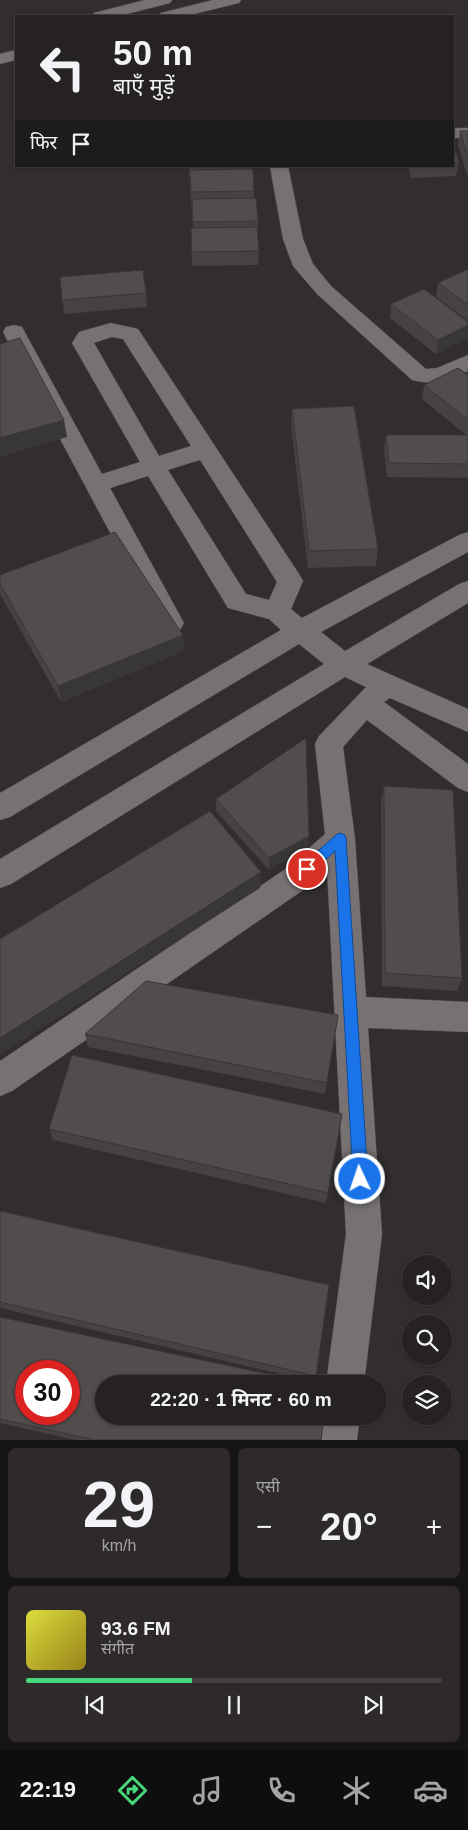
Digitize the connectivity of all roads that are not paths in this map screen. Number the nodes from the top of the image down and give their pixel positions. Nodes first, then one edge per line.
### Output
1 (164, 0) edge
2 (170, 0) edge
3 (233, 0) edge
4 (175, 14) edge
5 (104, 15) edge
6 (15, 55) edge
7 (0, 59) edge
8 (454, 133) edge
9 (468, 133) edge
10 (279, 167) edge
11 (14, 332) dead end
12 (468, 362) edge
13 (205, 450) junction
14 (154, 467) junction
15 (97, 484) junction
16 (468, 541) edge
17 (468, 591) edge
18 (277, 612) junction
19 (300, 630) junction
20 (180, 639) edge
21 (344, 665) junction
22 (387, 684) junction
23 (365, 703) junction
24 (468, 721) edge
25 (468, 780) edge
26 (0, 808) edge
27 (340, 839) junction
28 (0, 875) edge
29 (351, 1012) junction
30 (468, 1017) edge
31 (0, 1080) edge
32 (346, 1375) edge
33 (340, 1425) edge
34 (338, 1440) edge

1 - 5 street
2 - 4 street
3 - 4 street
6 - 7 street
8 - 9 street
10 - 12 street
11 - 15 street
13 - 14 street
13 - 14 street
13 - 18 street
14 - 15 street
14 - 18 street
15 - 20 street
16 - 19 street
17 - 21 street
18 - 19 street
19 - 21 street
19 - 26 street
21 - 22 street
21 - 28 street
22 - 23 street
22 - 24 street
23 - 25 street
23 - 27 street
27 - 29 street
27 - 31 street
29 - 30 street
29 - 32 street
33 - 34 street

